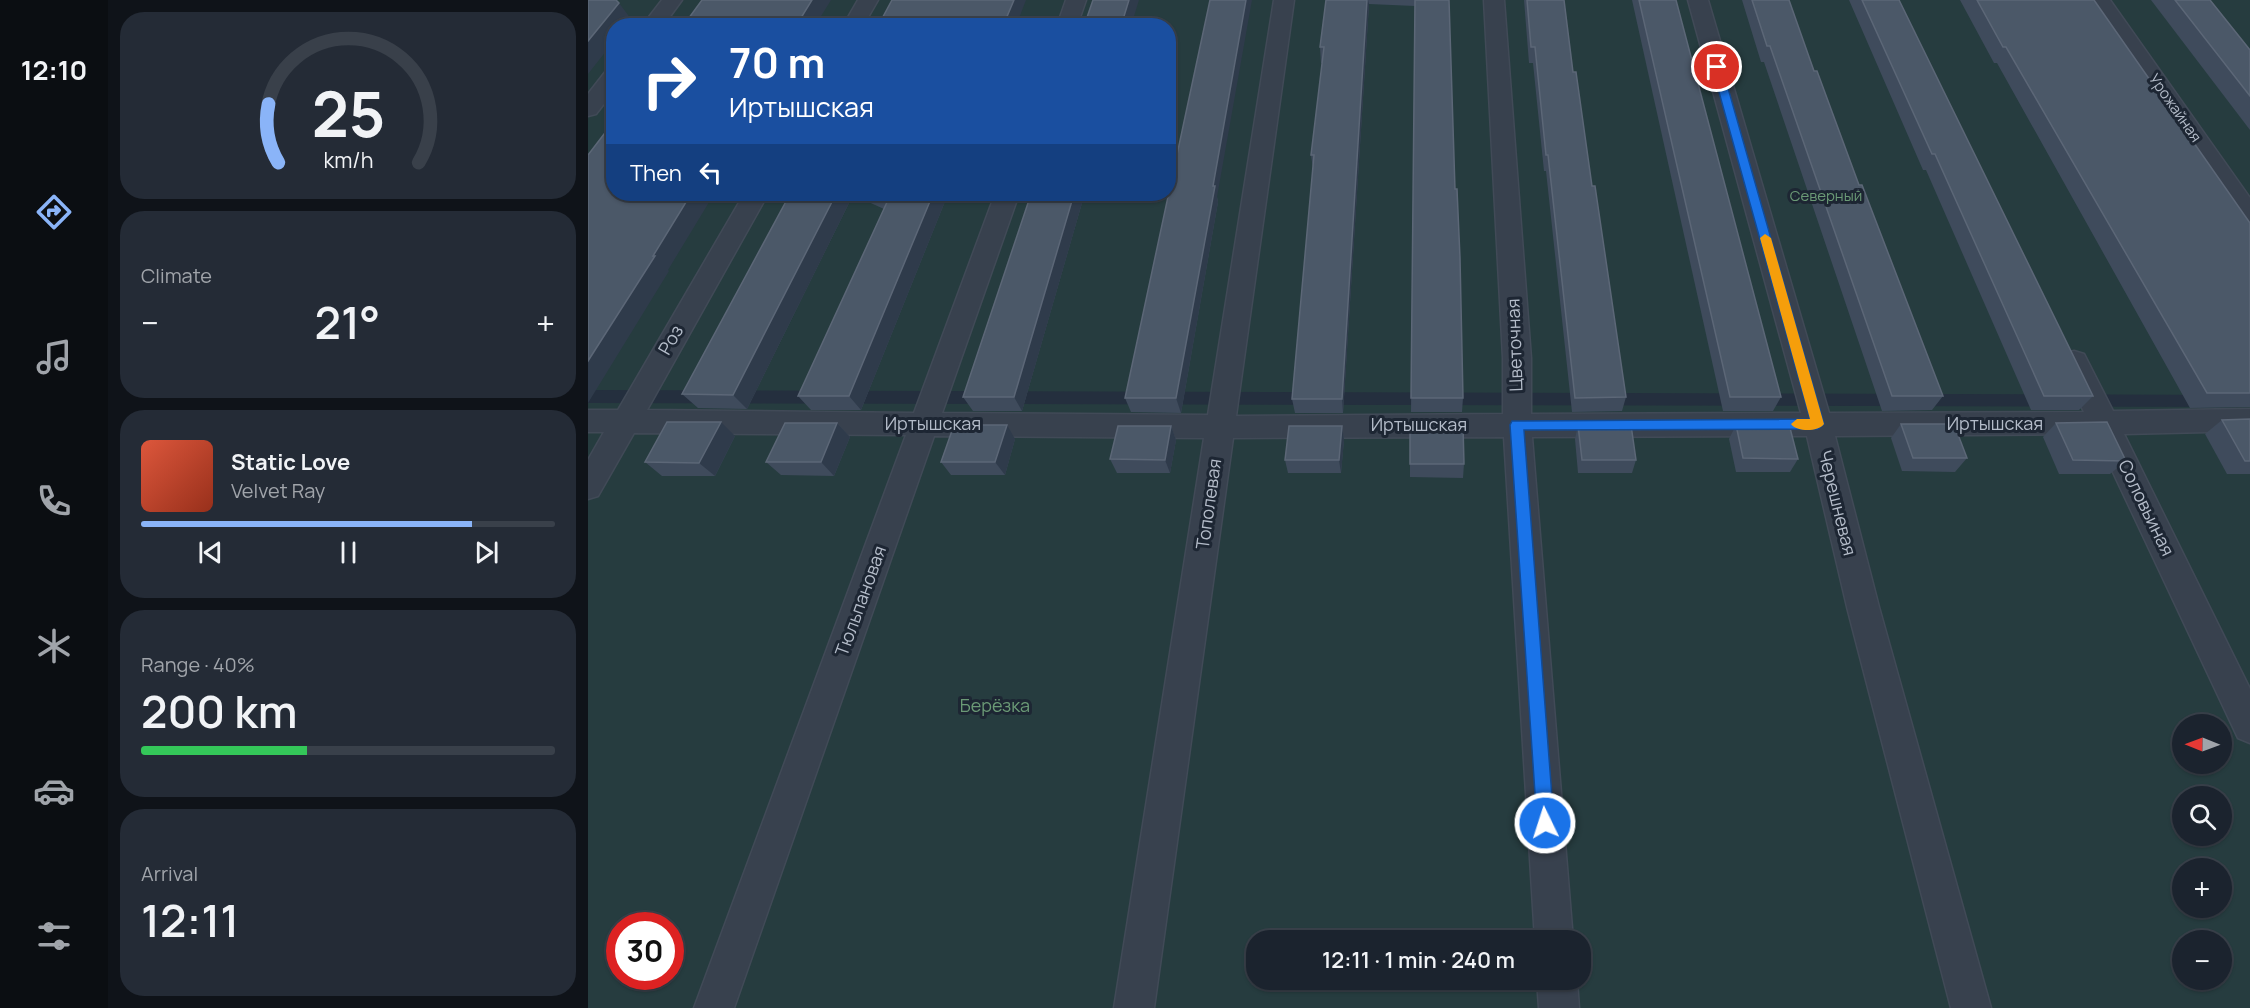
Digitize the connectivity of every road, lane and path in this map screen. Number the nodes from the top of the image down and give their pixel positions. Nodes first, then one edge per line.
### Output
1 (672, 0) edge
2 (868, 0) edge
3 (1076, 0) edge
4 (1284, 0) edge
5 (1494, 0) edge
6 (1698, 0) edge
7 (2100, 0) edge
8 (658, 18) edge
9 (858, 18) edge
10 (1070, 18) edge
11 (606, 86) edge
12 (588, 109) edge
13 (752, 201) edge
14 (1005, 201) edge
15 (2250, 216) edge
16 (2065, 343) edge
17 (2250, 420) edge
18 (588, 421) edge
19 (624, 422) junction
20 (2105, 423) junction
21 (925, 424) junction
22 (1818, 424) junction
23 (1517, 425) junction
24 (1220, 427) junction
25 (588, 487) edge
26 (2250, 726) edge
27 (1553, 930) edge
28 (1558, 990) edge
29 (714, 1008) edge
30 (1134, 1008) edge
31 (1559, 1008) edge
32 (1971, 1008) edge

1 - 8 street
2 - 9 street
3 - 10 street
4 - 24 street, Тополевая
5 - 23 street, Цветочная
6 - 22 street, Черешневая
7 - 15 street, Урожайная
11 - 12 street
13 - 19 street, Роз
14 - 21 street, Тюльпановая
16 - 20 street, Соловьиная
17 - 20 street, Иртышская
18 - 19 street, Иртышская
19 - 21 street, Иртышская
19 - 25 street, Роз
20 - 22 street, Иртышская
20 - 26 street, Соловьиная
21 - 24 street, Иртышская
21 - 29 street, Тюльпановая
22 - 23 street, Иртышская
22 - 32 street, Черешневая
23 - 24 street, Иртышская
23 - 27 street, Цветочная
24 - 30 street, Тополевая
28 - 31 street

